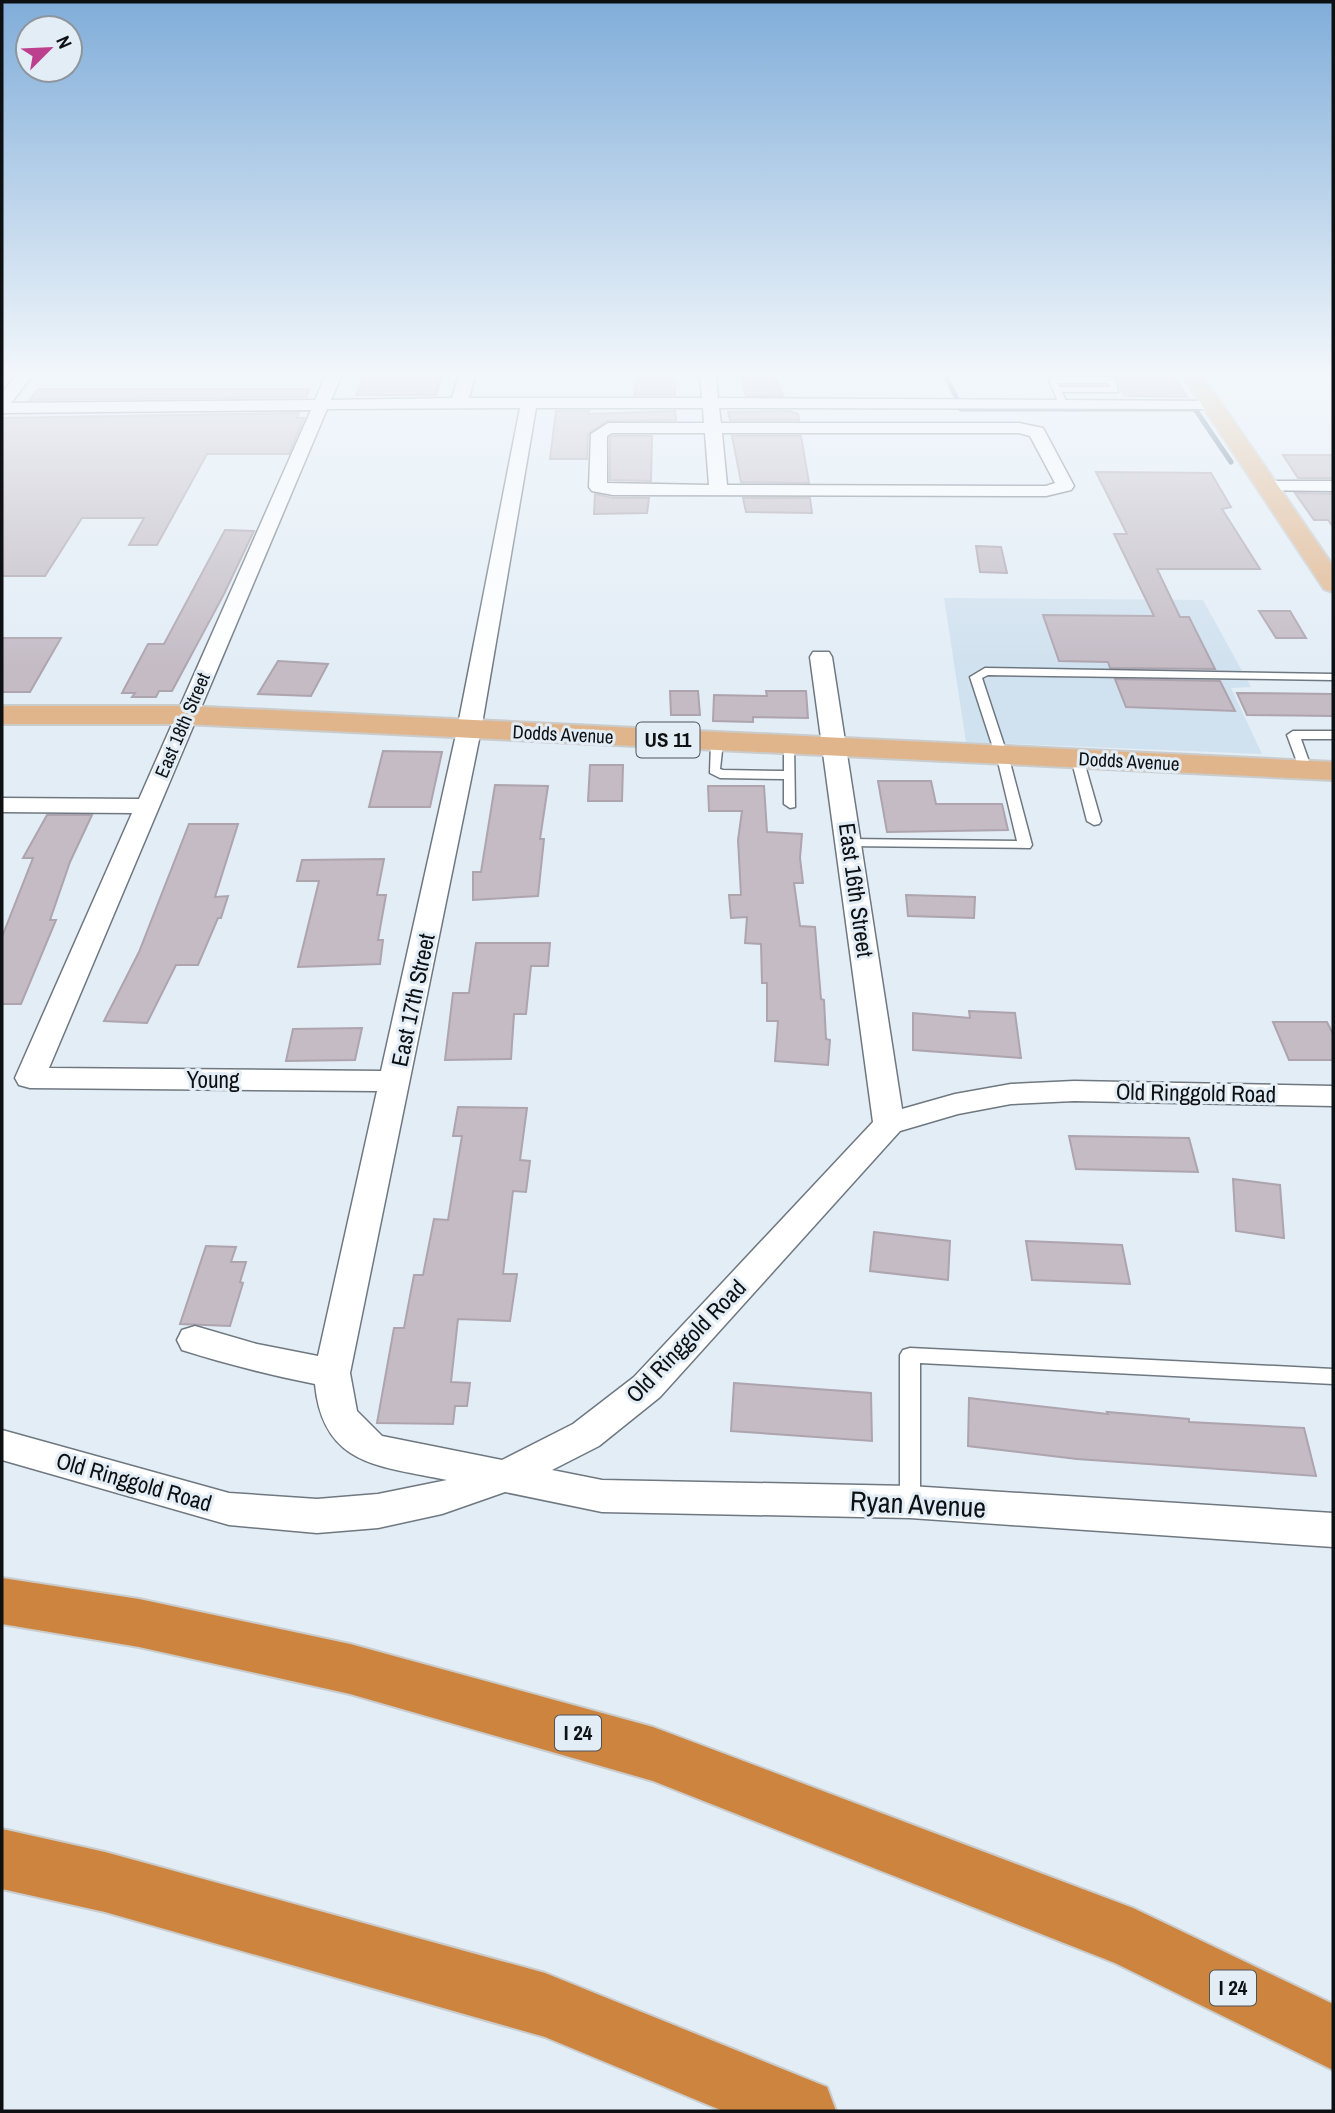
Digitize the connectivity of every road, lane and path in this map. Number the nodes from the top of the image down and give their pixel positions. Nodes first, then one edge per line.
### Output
1 (292, 471) edge
2 (517, 471) edge
3 (598, 471) edge
4 (716, 471) edge
5 (1057, 471) edge
6 (1256, 471) edge
7 (1267, 486) junction
8 (1333, 486) edge
9 (718, 490) junction
10 (1333, 584) edge
11 (821, 657) dead end
12 (1333, 677) edge
13 (2, 715) edge
14 (186, 715) junction
15 (469, 730) junction
16 (1333, 735) edge
17 (836, 748) junction
18 (1001, 755) junction
19 (1077, 758) junction
20 (790, 760) junction
21 (1319, 770) edge
22 (790, 804) dead end
23 (2, 805) edge
24 (147, 806) junction
25 (1094, 821) dead end
26 (849, 842) junction
27 (30, 1078) joint
28 (396, 1081) junction
29 (1333, 1096) edge
30 (889, 1124) junction
31 (195, 1339) dead end
32 (332, 1373) junction
33 (1333, 1377) edge
34 (2, 1446) edge
35 (505, 1476) junction
36 (910, 1502) junction
37 (1333, 1530) edge
38 (2, 1601) edge
39 (2, 1859) edge
40 (1333, 2038) edge
41 (803, 2111) edge

1 - 14 street, East 18th Street
2 - 15 street, East 17th Street
3 - 9 street
4 - 9 street
5 - 9 street
6 - 7 main road
7 - 8 street
7 - 10 main road
11 - 17 street, East 16th Street
12 - 18 lane
13 - 14 main road, Dodds Avenue / US 11
14 - 15 main road, Dodds Avenue / US 11
14 - 24 street, East 18th Street
15 - 20 main road, Dodds Avenue / US 11
15 - 28 street, East 17th Street
16 - 21 lane
17 - 18 main road, Dodds Avenue / US 11
17 - 20 main road, Dodds Avenue / US 11
17 - 26 street, East 16th Street
18 - 19 main road, Dodds Avenue / US 11
18 - 26 lane
19 - 21 main road, Dodds Avenue / US 11
19 - 25 lane
20 - 22 lane
23 - 24 street
24 - 27 street, East 18th Street
26 - 30 street, East 16th Street
27 - 28 street, Young
28 - 32 street, East 17th Street
29 - 30 street, Old Ringgold Road
30 - 35 street, Old Ringgold Road
31 - 32 street
32 - 35 street, East 17th Street
33 - 36 lane
34 - 35 street, Old Ringgold Road
35 - 36 street, Ryan Avenue
36 - 37 street, Ryan Avenue
38 - 40 highway, I 24
39 - 41 highway

